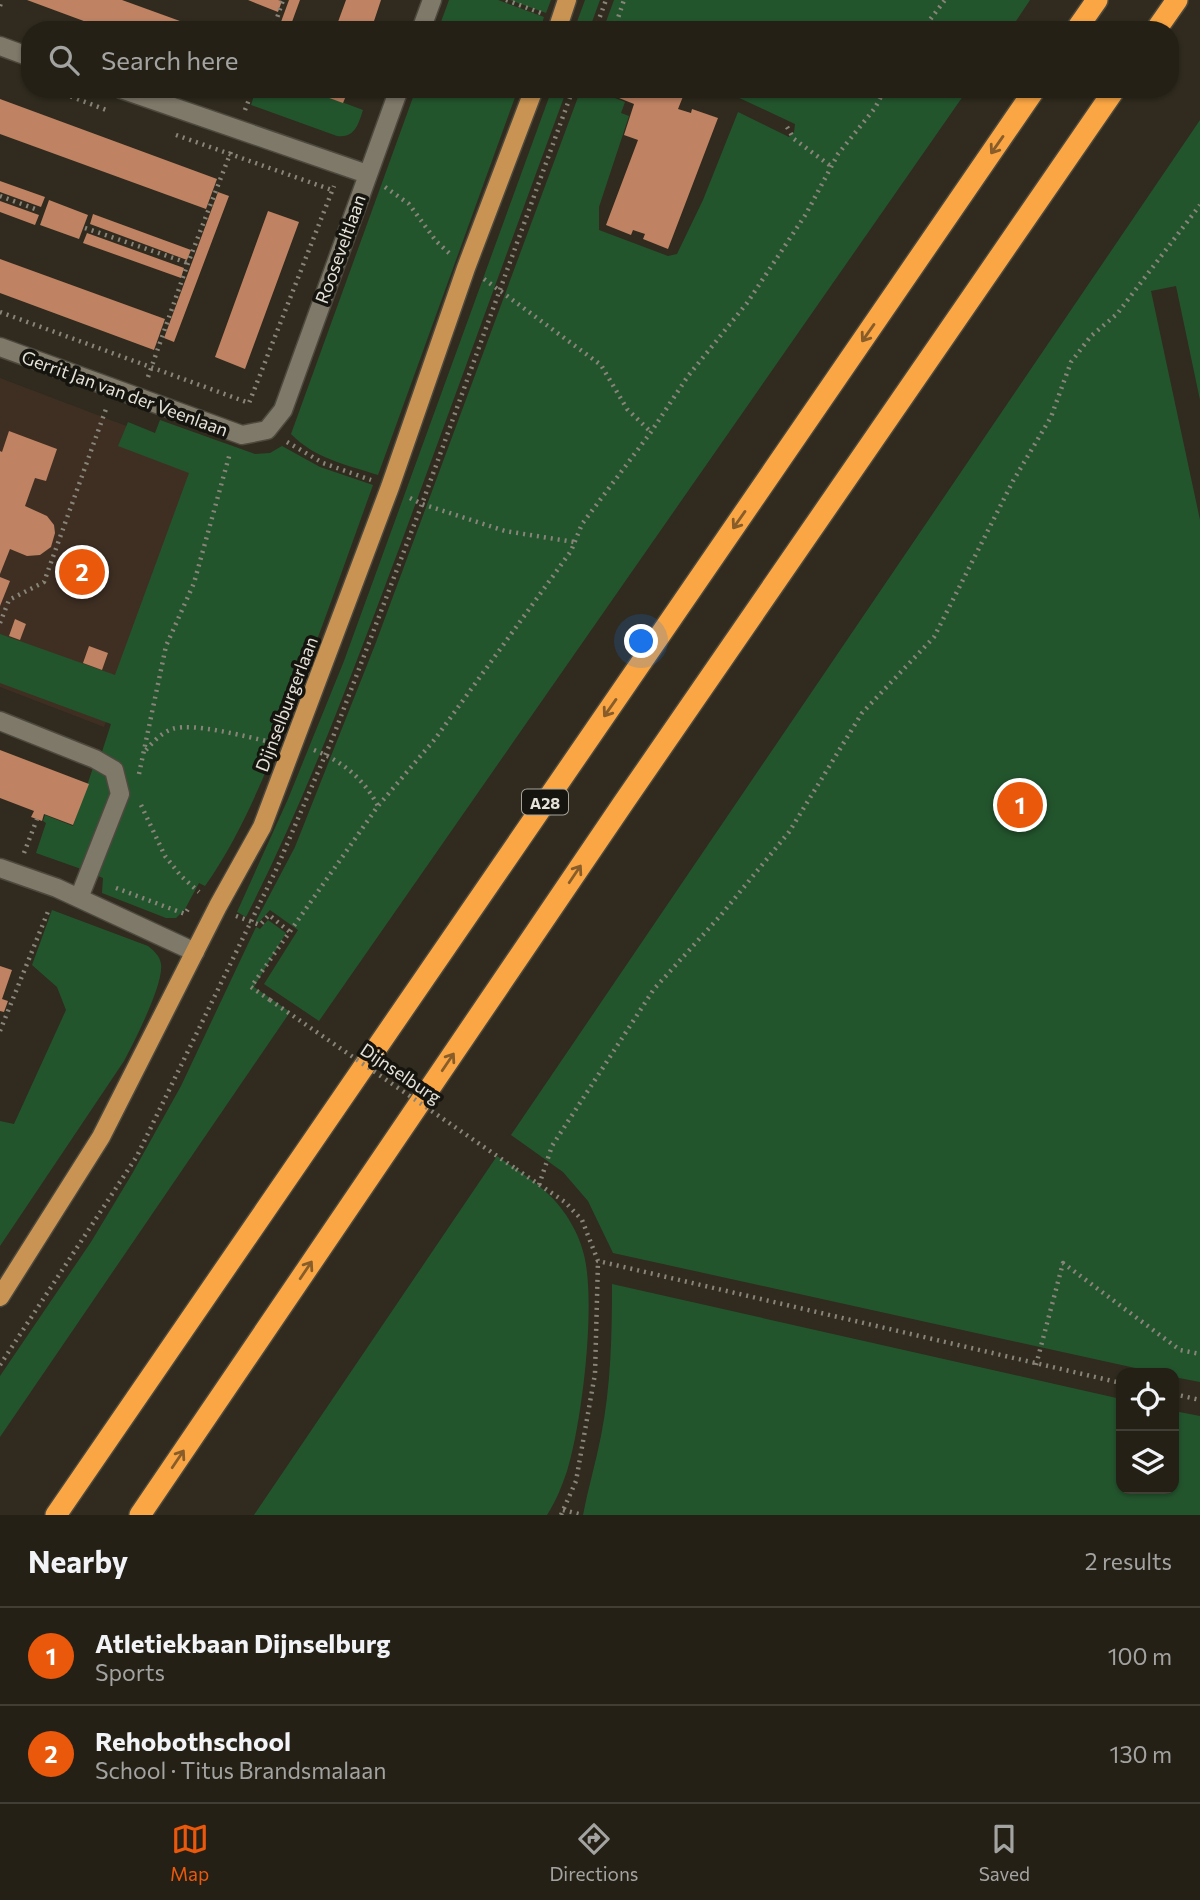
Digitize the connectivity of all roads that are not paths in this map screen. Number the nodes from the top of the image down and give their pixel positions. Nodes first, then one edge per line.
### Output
1 (432, 0) edge
2 (567, 0) edge
3 (1097, 0) edge
4 (1177, 0) edge
5 (424, 21) edge
6 (560, 21) edge
7 (1082, 21) edge
8 (1162, 21) edge
9 (0, 46) edge
10 (21, 54) edge
11 (146, 98) edge
12 (396, 98) edge
13 (531, 98) edge
14 (1029, 98) edge
15 (1109, 98) edge
16 (367, 174) junction
17 (0, 347) edge
18 (283, 410) joint
19 (0, 721) edge
20 (0, 868) edge
21 (79, 898) junction
22 (195, 952) junction
23 (0, 1297) edge
24 (56, 1515) edge
25 (140, 1515) edge

1 - 5 street
2 - 6 main road
3 - 7 highway
4 - 8 highway
9 - 10 street
11 - 16 street
12 - 16 street, Rooseveltlaan
13 - 22 main road, Dijnselburgerlaan
14 -> 24 highway, A28
25 -> 15 highway
16 - 18 street, Rooseveltlaan
17 - 18 street, Gerrit Jan van der Veenlaan
19 - 21 street
20 - 21 street
21 - 22 street
22 - 23 main road, Dijnselburgerlaan

